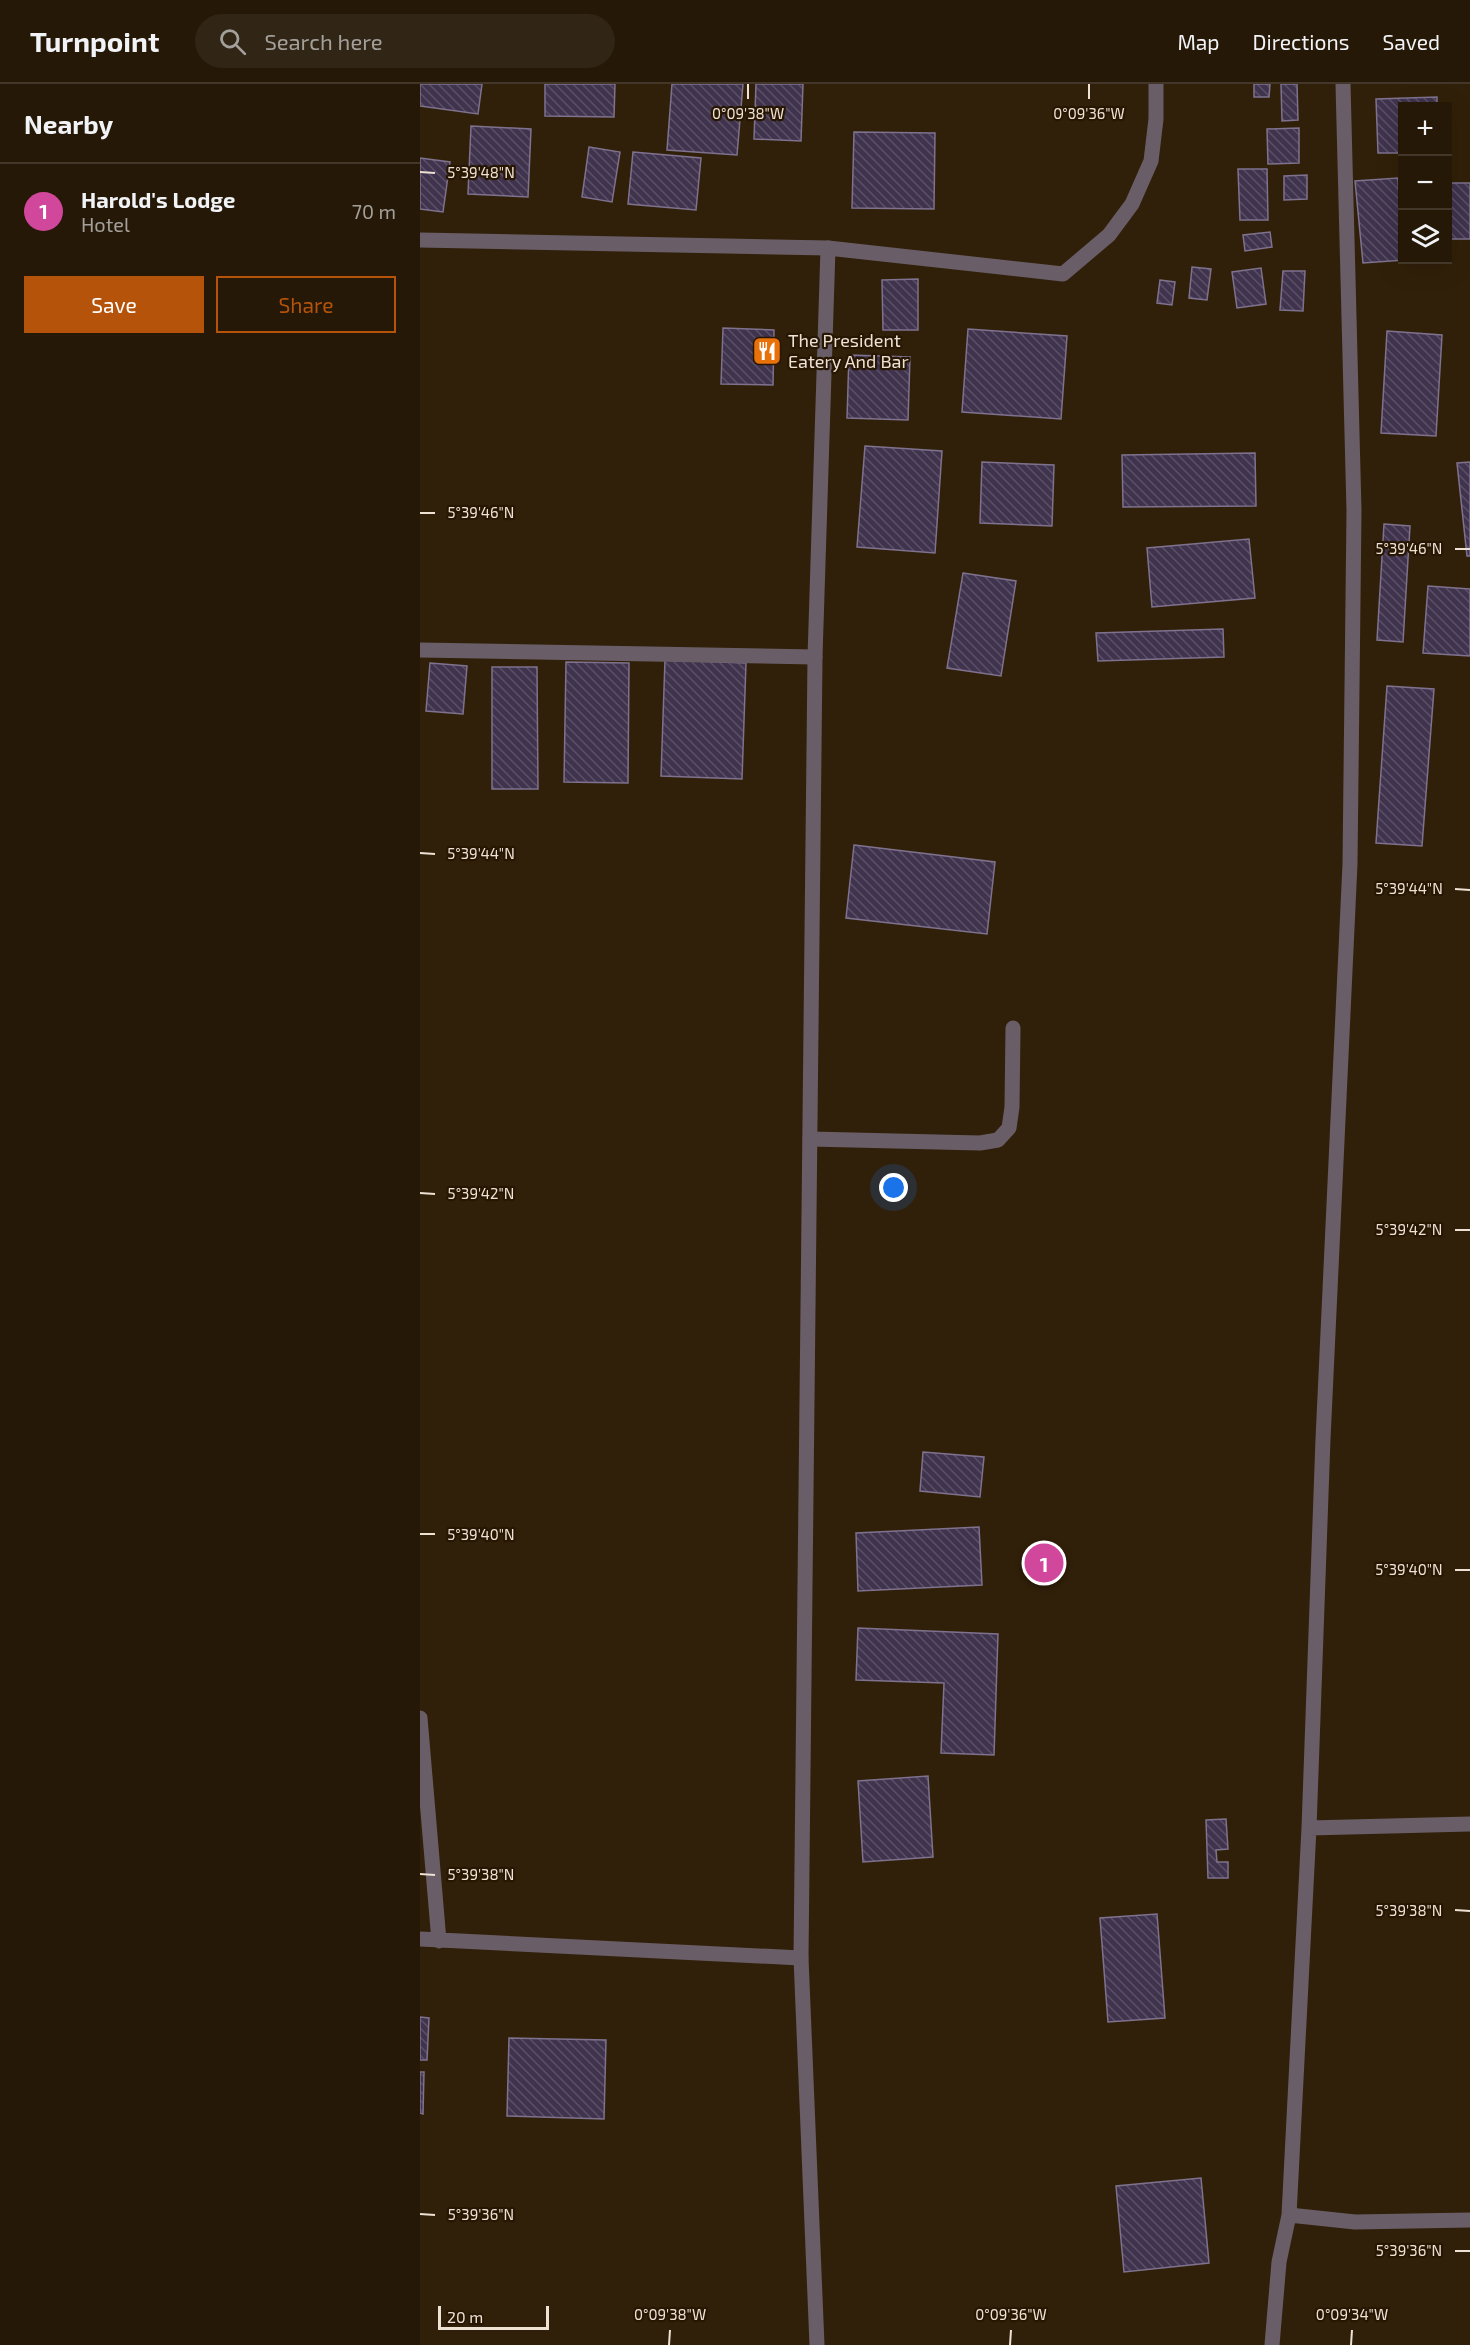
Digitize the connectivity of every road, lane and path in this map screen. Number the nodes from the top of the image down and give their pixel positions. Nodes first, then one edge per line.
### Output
1 (1156, 84) edge
2 (1343, 84) edge
3 (420, 240) edge
4 (828, 248) junction
5 (420, 650) edge
6 (815, 657) junction
7 (1012, 1028) dead end
8 (810, 1139) junction
9 (420, 1718) edge
10 (1470, 1824) edge
11 (1309, 1828) junction
12 (420, 1939) edge
13 (439, 1941) junction
14 (801, 1958) junction
15 (1289, 2216) junction
16 (1470, 2220) edge
17 (818, 2345) edge
18 (1272, 2345) edge

1 - 4 street
2 - 11 street
3 - 4 street
4 - 6 street
5 - 6 street
6 - 8 street
7 - 8 street
8 - 14 street
9 - 13 street
10 - 11 street
11 - 15 street
12 - 13 street
13 - 14 street
14 - 17 street
15 - 16 street
15 - 18 street

